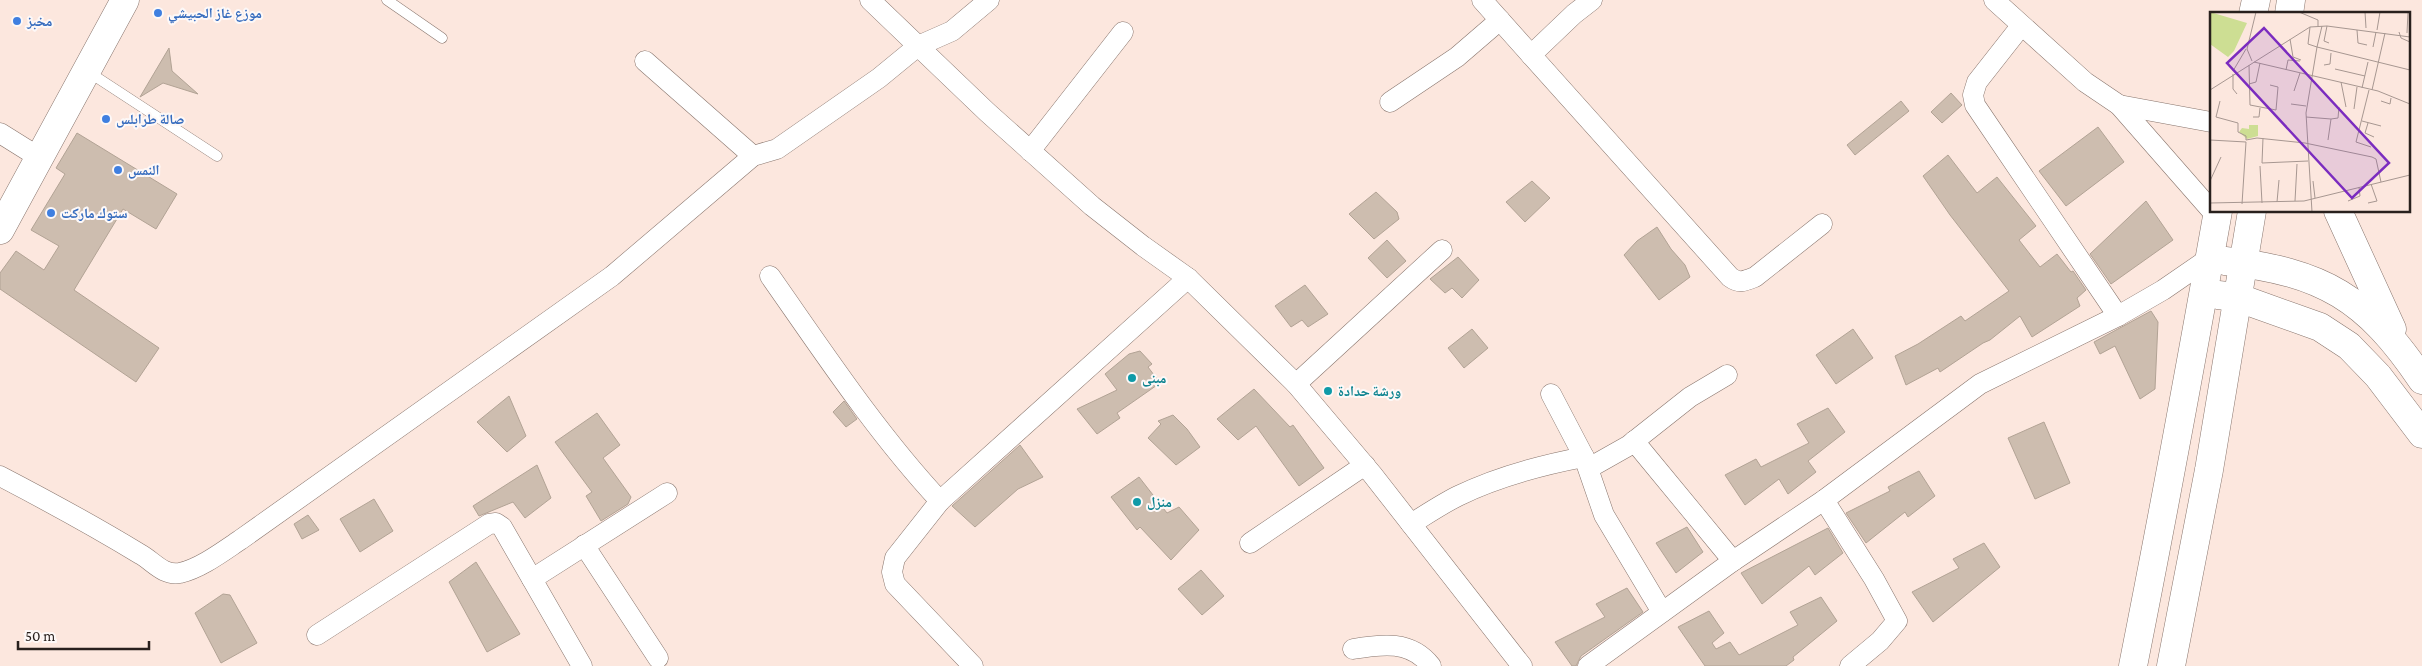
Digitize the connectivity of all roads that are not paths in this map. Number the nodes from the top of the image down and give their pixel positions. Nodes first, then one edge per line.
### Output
1 (125, 0) edge
2 (387, 0) edge
3 (870, 0) edge
4 (989, 0) edge
5 (1482, 0) edge
6 (1592, 0) edge
7 (1994, 0) edge
8 (2293, 0) edge
9 (2289, 12) edge
10 (1500, 20) junction
11 (2021, 26) junction
12 (1123, 32) dead end
13 (442, 38) dead end
14 (918, 46) junction
15 (1532, 55) junction
16 (645, 60) dead end
17 (86, 70) junction
18 (1390, 102) dead end
19 (2119, 105) junction
20 (2210, 122) edge
21 (0, 133) edge
22 (1030, 150) junction
23 (217, 156) dead end
24 (754, 156) junction
25 (40, 158) junction
26 (2210, 208) edge
27 (2252, 212) edge
28 (2338, 212) edge
29 (2214, 213) edge
30 (1822, 224) dead end
31 (0, 230) edge
32 (1442, 250) dead end
33 (2208, 259) junction
34 (2242, 263) junction
35 (770, 276) dead end
36 (1188, 278) junction
37 (2163, 290) junction
38 (2202, 294) junction
39 (2236, 296) junction
40 (2118, 316) junction
41 (2402, 351) junction
42 (1727, 376) dead end
43 (2422, 380) edge
44 (1296, 384) junction
45 (1551, 394) dead end
46 (2422, 434) edge
47 (1634, 441) junction
48 (1587, 463) junction
49 (1365, 465) junction
50 (0, 476) edge
51 (668, 493) dead end
52 (1824, 500) junction
53 (940, 501) junction
54 (1411, 524) junction
55 (1250, 543) dead end
56 (584, 545) junction
57 (1733, 561) junction
58 (532, 579) junction
59 (1662, 612) junction
60 (317, 635) dead end
61 (1353, 649) dead end
62 (658, 658) dead end
63 (582, 666) edge
64 (973, 666) edge
65 (1431, 666) edge
66 (1522, 666) edge
67 (1588, 666) edge
68 (1850, 666) edge
69 (2133, 666) edge
70 (2171, 666) edge

1 - 17 main road
2 - 13 lane
3 - 14 street
4 - 14 street
5 - 10 street
6 - 15 street
7 - 11 street
8 - 9 main road
10 - 15 street
10 - 18 street
11 - 19 street
11 - 40 street
12 - 22 street
14 - 22 street
14 - 24 street
15 - 30 street
16 - 24 street
17 - 23 lane
17 - 25 main road
19 - 20 street
19 - 26 street
21 - 25 street
22 - 36 street
24 - 50 street
25 - 31 main road
27 - 34 main road
28 - 41 main road
29 - 33 main road
32 - 44 street
33 - 34 main road
33 - 37 street
33 - 38 main road
34 - 39 main road
34 - 41 main road
35 - 53 street
36 - 44 street
36 - 53 street
37 - 38 street
37 - 40 street
38 - 39 main road
38 - 69 main road
39 - 46 main road
39 - 70 main road
40 - 52 street
41 - 43 main road
42 - 47 street
44 - 49 street
45 - 48 street
47 - 48 street
47 - 57 street
48 - 54 street
48 - 59 street
49 - 54 street
49 - 55 street
51 - 56 street
52 - 57 street
52 - 68 street
53 - 64 street
54 - 66 street
56 - 58 street
56 - 62 street
57 - 59 street
58 - 60 street
58 - 63 street
59 - 67 street
61 - 65 street

